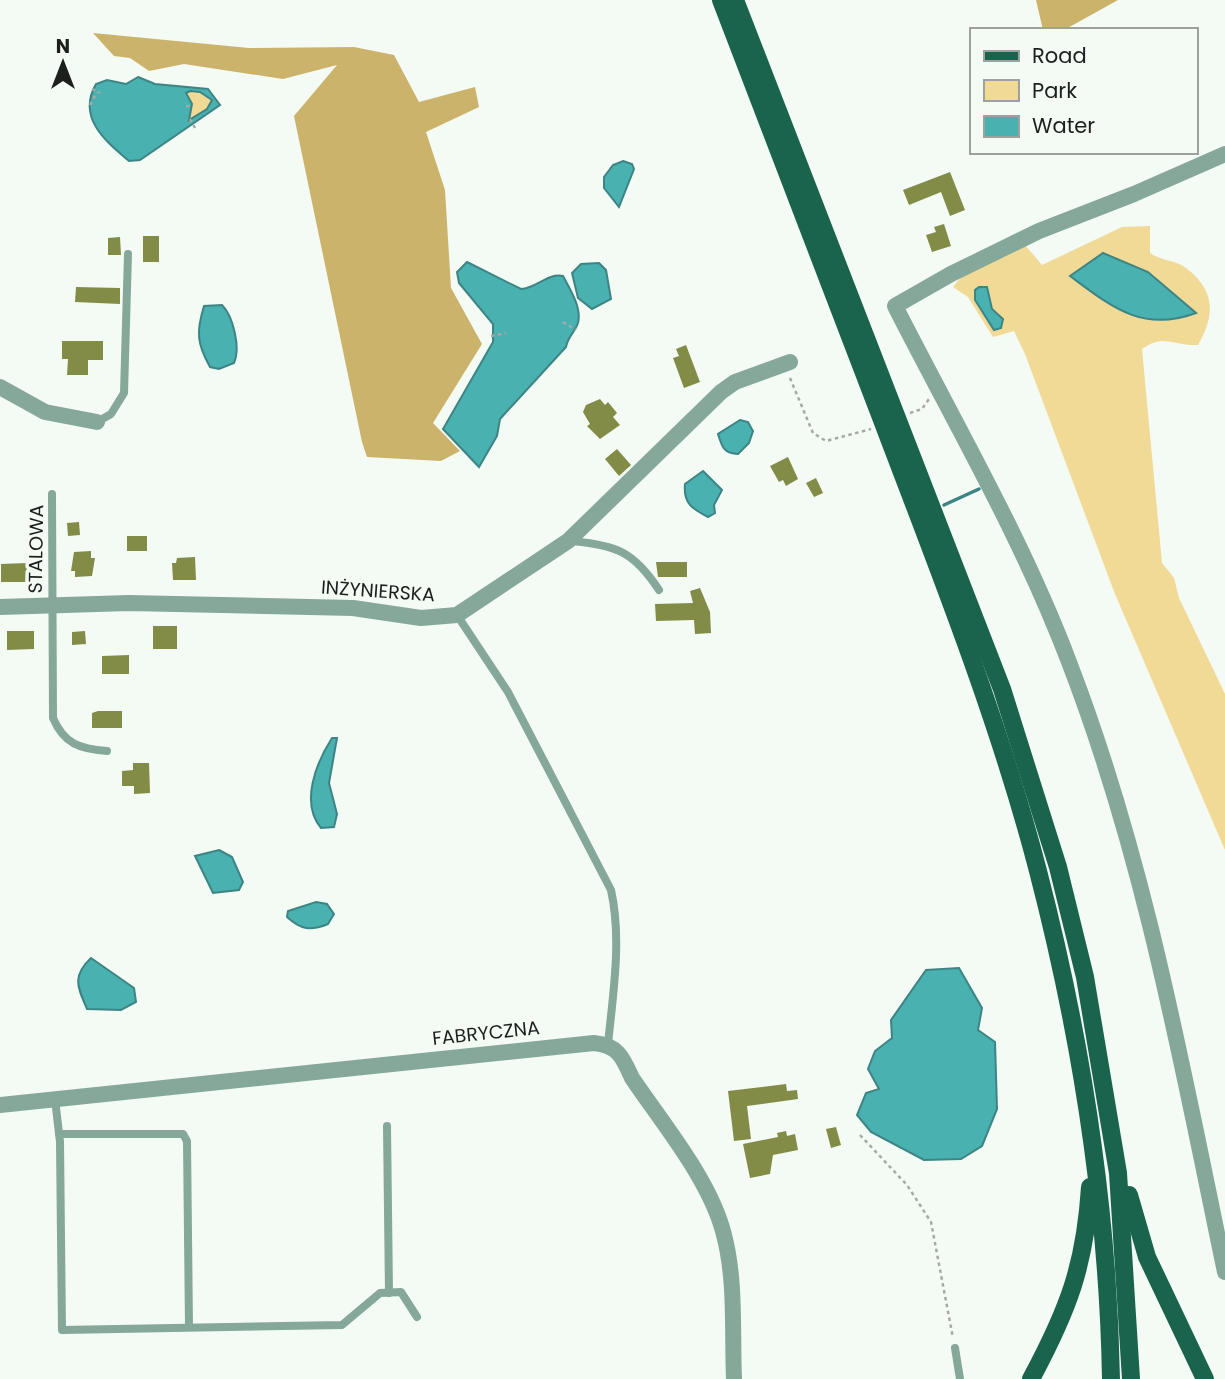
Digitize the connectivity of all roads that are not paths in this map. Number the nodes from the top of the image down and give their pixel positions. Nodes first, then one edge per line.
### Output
1 (721, 0) edge
2 (735, 0) edge
3 (1225, 154) edge
4 (128, 254) dead end
5 (786, 363) road end
6 (0, 387) edge
7 (97, 422) joint
8 (52, 495) dead end
9 (568, 541) junction
10 (659, 590) dead end
11 (50, 604) junction
12 (0, 607) edge
13 (457, 614) junction
14 (107, 751) dead end
15 (608, 1044) junction
16 (55, 1099) junction
17 (0, 1105) edge
18 (387, 1126) dead end
19 (1111, 1126) junction
20 (59, 1134) junction
21 (1092, 1135) junction
22 (1225, 1272) edge
23 (389, 1293) junction
24 (417, 1317) dead end
25 (189, 1327) junction
26 (955, 1348) road end
27 (734, 1379) edge
28 (960, 1379) edge
29 (1031, 1379) edge
30 (1111, 1379) edge
31 (1132, 1379) edge
32 (1205, 1379) edge

1 - 21 main road
2 - 19 main road
3 - 22 street
4 - 7 lane
5 - 9 street, INŻYNIERSKA
6 - 7 street
8 - 11 lane, STALOWA
9 - 10 lane
9 - 13 street, INŻYNIERSKA
11 - 12 street, INŻYNIERSKA
11 - 13 street, INŻYNIERSKA
11 - 14 lane, STALOWA
13 - 15 lane
15 - 16 street, FABRYCZNA
15 - 27 street
16 - 17 street, FABRYCZNA
16 - 20 lane
18 - 23 lane
19 - 31 main road
19 - 32 main road
20 - 25 lane
20 - 25 lane
21 - 29 main road
21 - 30 main road
23 - 24 lane
23 - 25 lane
26 - 28 lane

